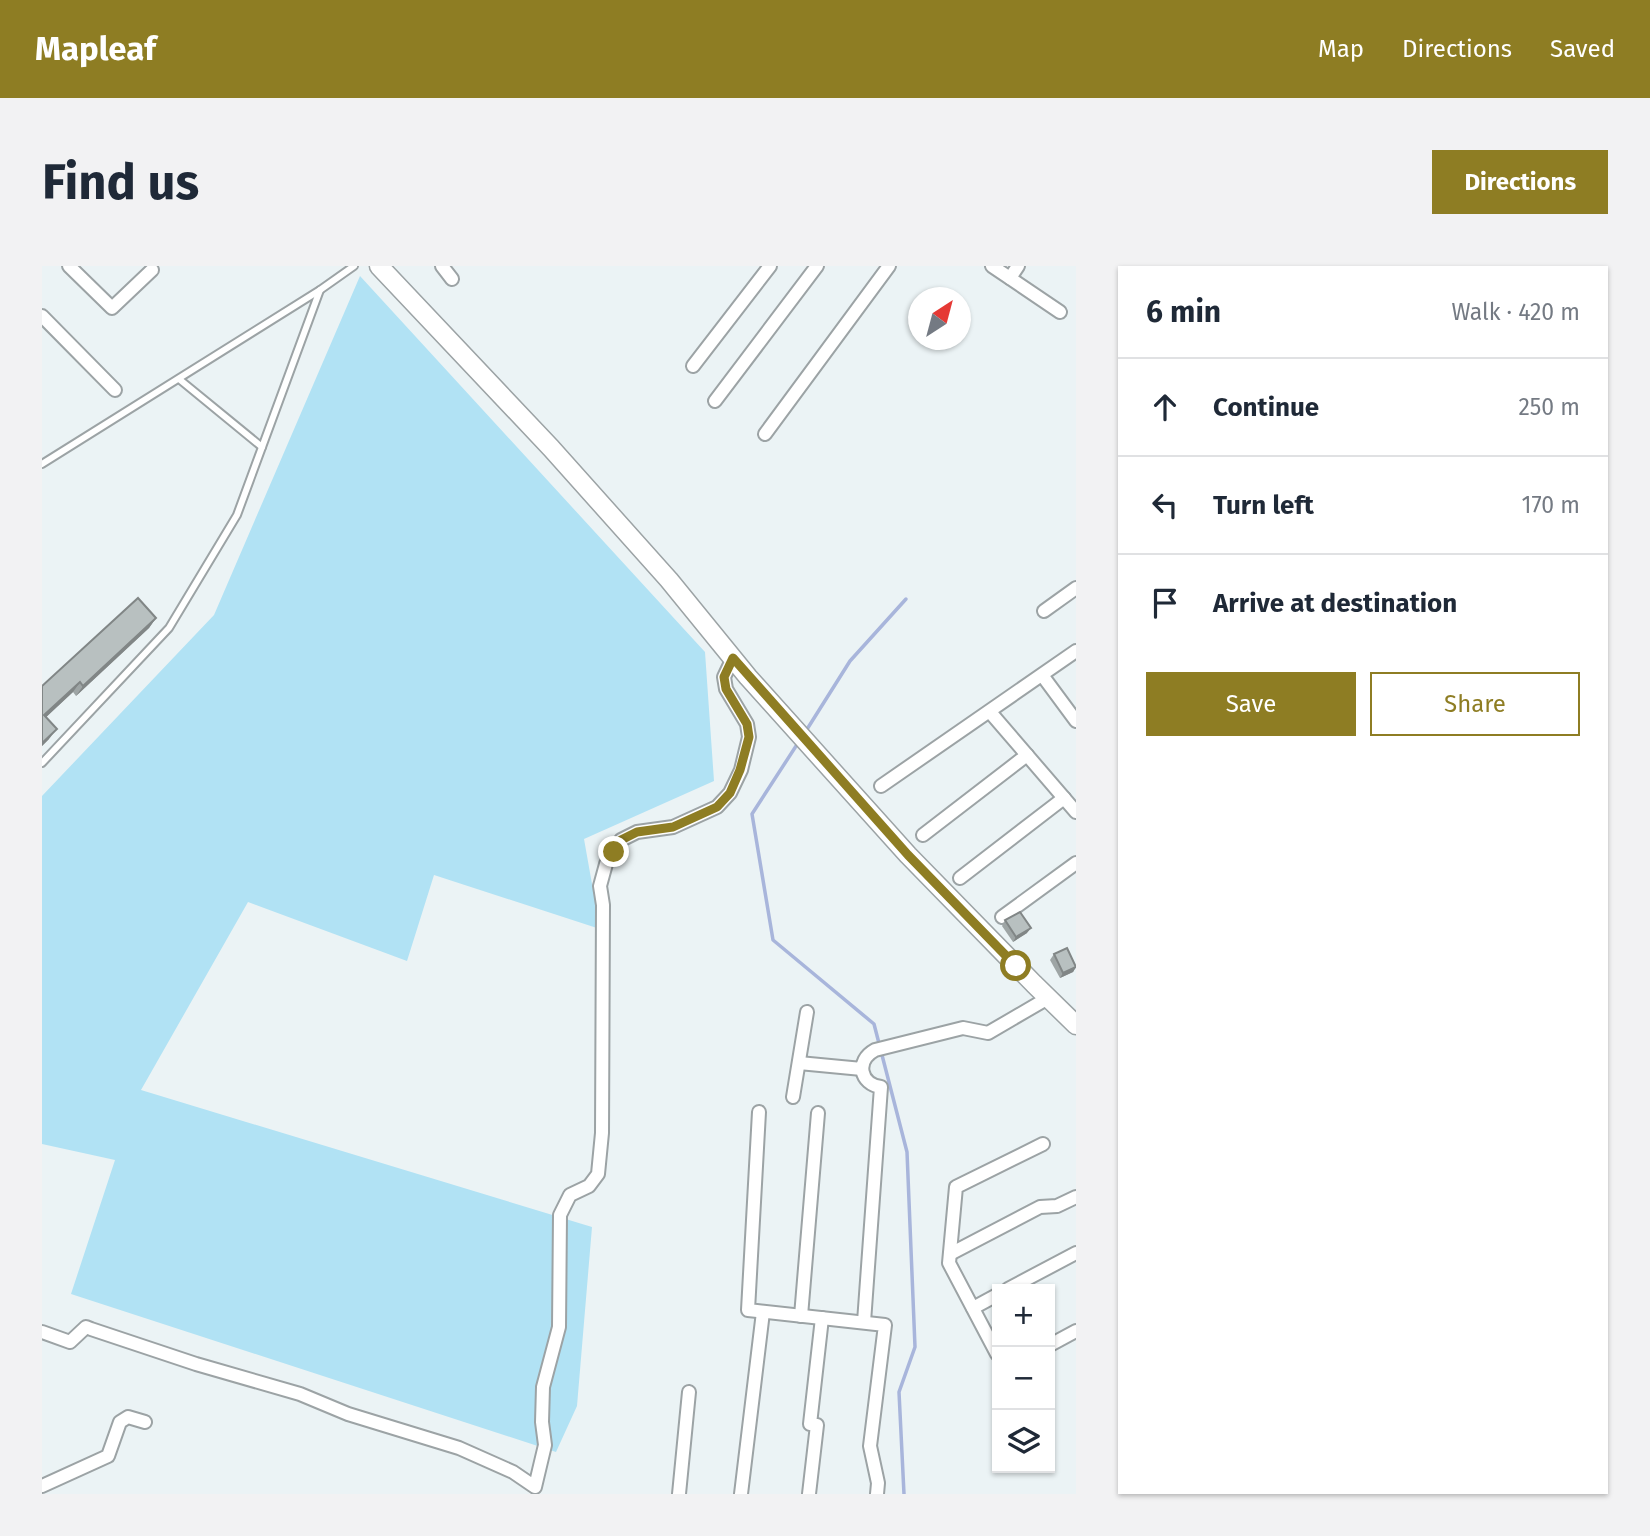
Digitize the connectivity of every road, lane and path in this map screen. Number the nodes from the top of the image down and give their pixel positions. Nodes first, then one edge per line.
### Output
1 (69, 266) edge
2 (354, 266) edge
3 (379, 266) edge
4 (442, 266) edge
5 (770, 266) edge
6 (817, 266) edge
7 (890, 266) edge
8 (992, 266) edge
9 (1018, 266) edge
10 (152, 270) dead end
11 (1010, 278) junction
12 (452, 279) dead end
13 (320, 290) junction
14 (1060, 312) dead end
15 (42, 316) edge
16 (693, 366) dead end
17 (178, 379) junction
18 (115, 390) dead end
19 (715, 401) dead end
20 (765, 434) dead end
21 (262, 447) junction
22 (42, 464) edge
23 (1076, 588) edge
24 (1044, 611) dead end
25 (1076, 651) edge
26 (733, 658) junction
27 (1042, 675) junction
28 (990, 712) junction
29 (1076, 720) edge
30 (1027, 755) junction
31 (42, 763) edge
32 (881, 786) dead end
33 (1064, 798) junction
34 (1076, 812) edge
35 (923, 835) dead end
36 (1076, 863) edge
37 (960, 878) dead end
38 (1002, 917) dead end
39 (1048, 998) junction
40 (807, 1012) dead end
41 (1076, 1025) edge
42 (799, 1063) junction
43 (862, 1069) junction
44 (793, 1097) dead end
45 (760, 1112) dead end
46 (818, 1113) dead end
47 (1043, 1144) dead end
48 (1076, 1197) edge
49 (1076, 1252) edge
50 (950, 1254) junction
51 (1017, 1284) edge
52 (992, 1298) edge
53 (973, 1308) junction
54 (764, 1312) junction
55 (801, 1316) junction
56 (822, 1318) junction
57 (864, 1322) junction
58 (1076, 1331) edge
59 (42, 1332) edge
60 (1055, 1342) edge
61 (993, 1347) edge
62 (689, 1392) dead end
63 (145, 1422) dead end
64 (49, 1487) edge
65 (534, 1490) edge
66 (679, 1494) edge
67 (741, 1494) edge
68 (809, 1494) edge
69 (877, 1494) edge

1 - 10 street
2 - 13 lane
3 - 26 street
4 - 12 street
5 - 16 street
6 - 19 street
7 - 20 street
8 - 11 street
9 - 11 street
11 - 14 street
13 - 17 lane
13 - 21 lane
15 - 18 street
17 - 21 lane
17 - 22 lane
21 - 31 lane
23 - 24 street
25 - 27 street
26 - 39 street
26 - 65 street
27 - 28 street
27 - 29 street
28 - 30 street
28 - 32 street
30 - 33 street
30 - 35 street
33 - 34 street
33 - 37 street
36 - 38 street
39 - 41 street
39 - 43 street
40 - 42 street
42 - 43 street
42 - 44 street
43 - 57 street
45 - 54 street
46 - 55 street
47 - 50 street
48 - 50 street
49 - 51 street
50 - 53 street
52 - 53 street
53 - 61 street
54 - 55 street
54 - 67 street
55 - 56 street
56 - 57 street
56 - 68 street
57 - 69 street
58 - 60 street
59 - 65 street
62 - 66 street
63 - 64 street

